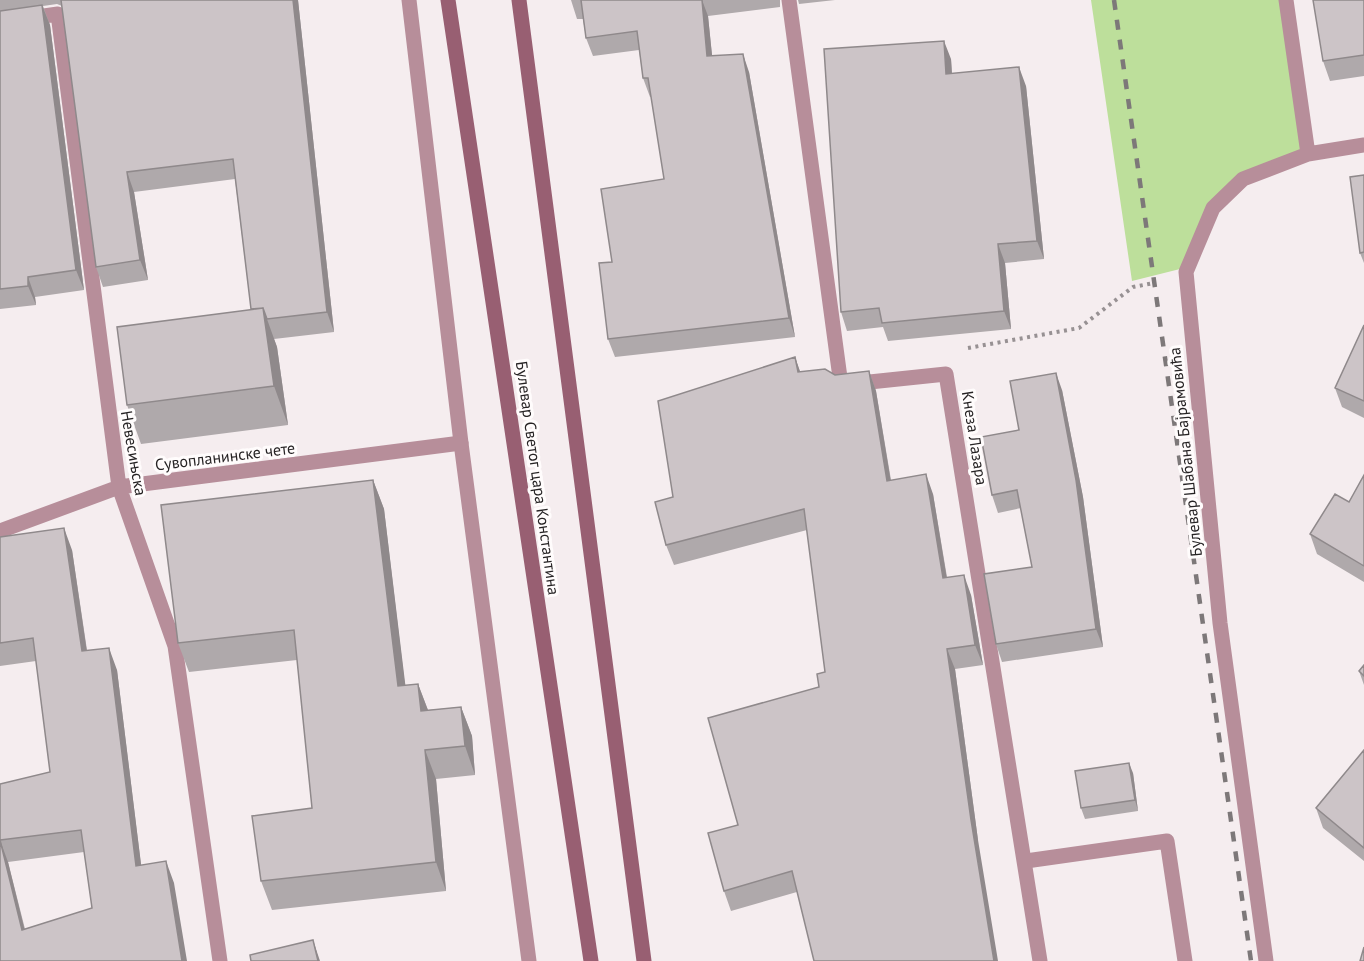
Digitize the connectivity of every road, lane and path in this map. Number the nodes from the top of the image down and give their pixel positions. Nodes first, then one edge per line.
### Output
1 (409, 0) edge
2 (448, 0) edge
3 (519, 0) edge
4 (789, 0) edge
5 (1286, 0) edge
6 (0, 22) edge
7 (1364, 145) edge
8 (1308, 154) junction
9 (1186, 272) junction
10 (946, 374) junction
11 (461, 443) junction
12 (119, 488) junction
13 (0, 531) edge
14 (1026, 861) junction
15 (220, 961) edge
16 (529, 961) edge
17 (591, 961) edge
18 (644, 961) edge
19 (1040, 961) edge
20 (1185, 961) edge
21 (1266, 961) edge

1 - 11 street
2 - 17 main road, Булевар Светог цара Константина
3 - 18 main road
4 - 10 street, Кнеза Лазара
5 - 8 street
6 - 12 street, Невесињска
7 - 8 street, Булевар Шабана Бајрамовића
8 - 9 street, Булевар Шабана Бајрамовића
9 - 10 path
9 - 21 street, Булевар Шабана Бајрамовића
10 - 14 street, Кнеза Лазара
11 - 12 street, Сувопланинске чете
11 - 16 street
12 - 13 street, Сувопланинске чете
12 - 15 street, Невесињска
14 - 19 street, Кнеза Лазара
14 - 20 street

